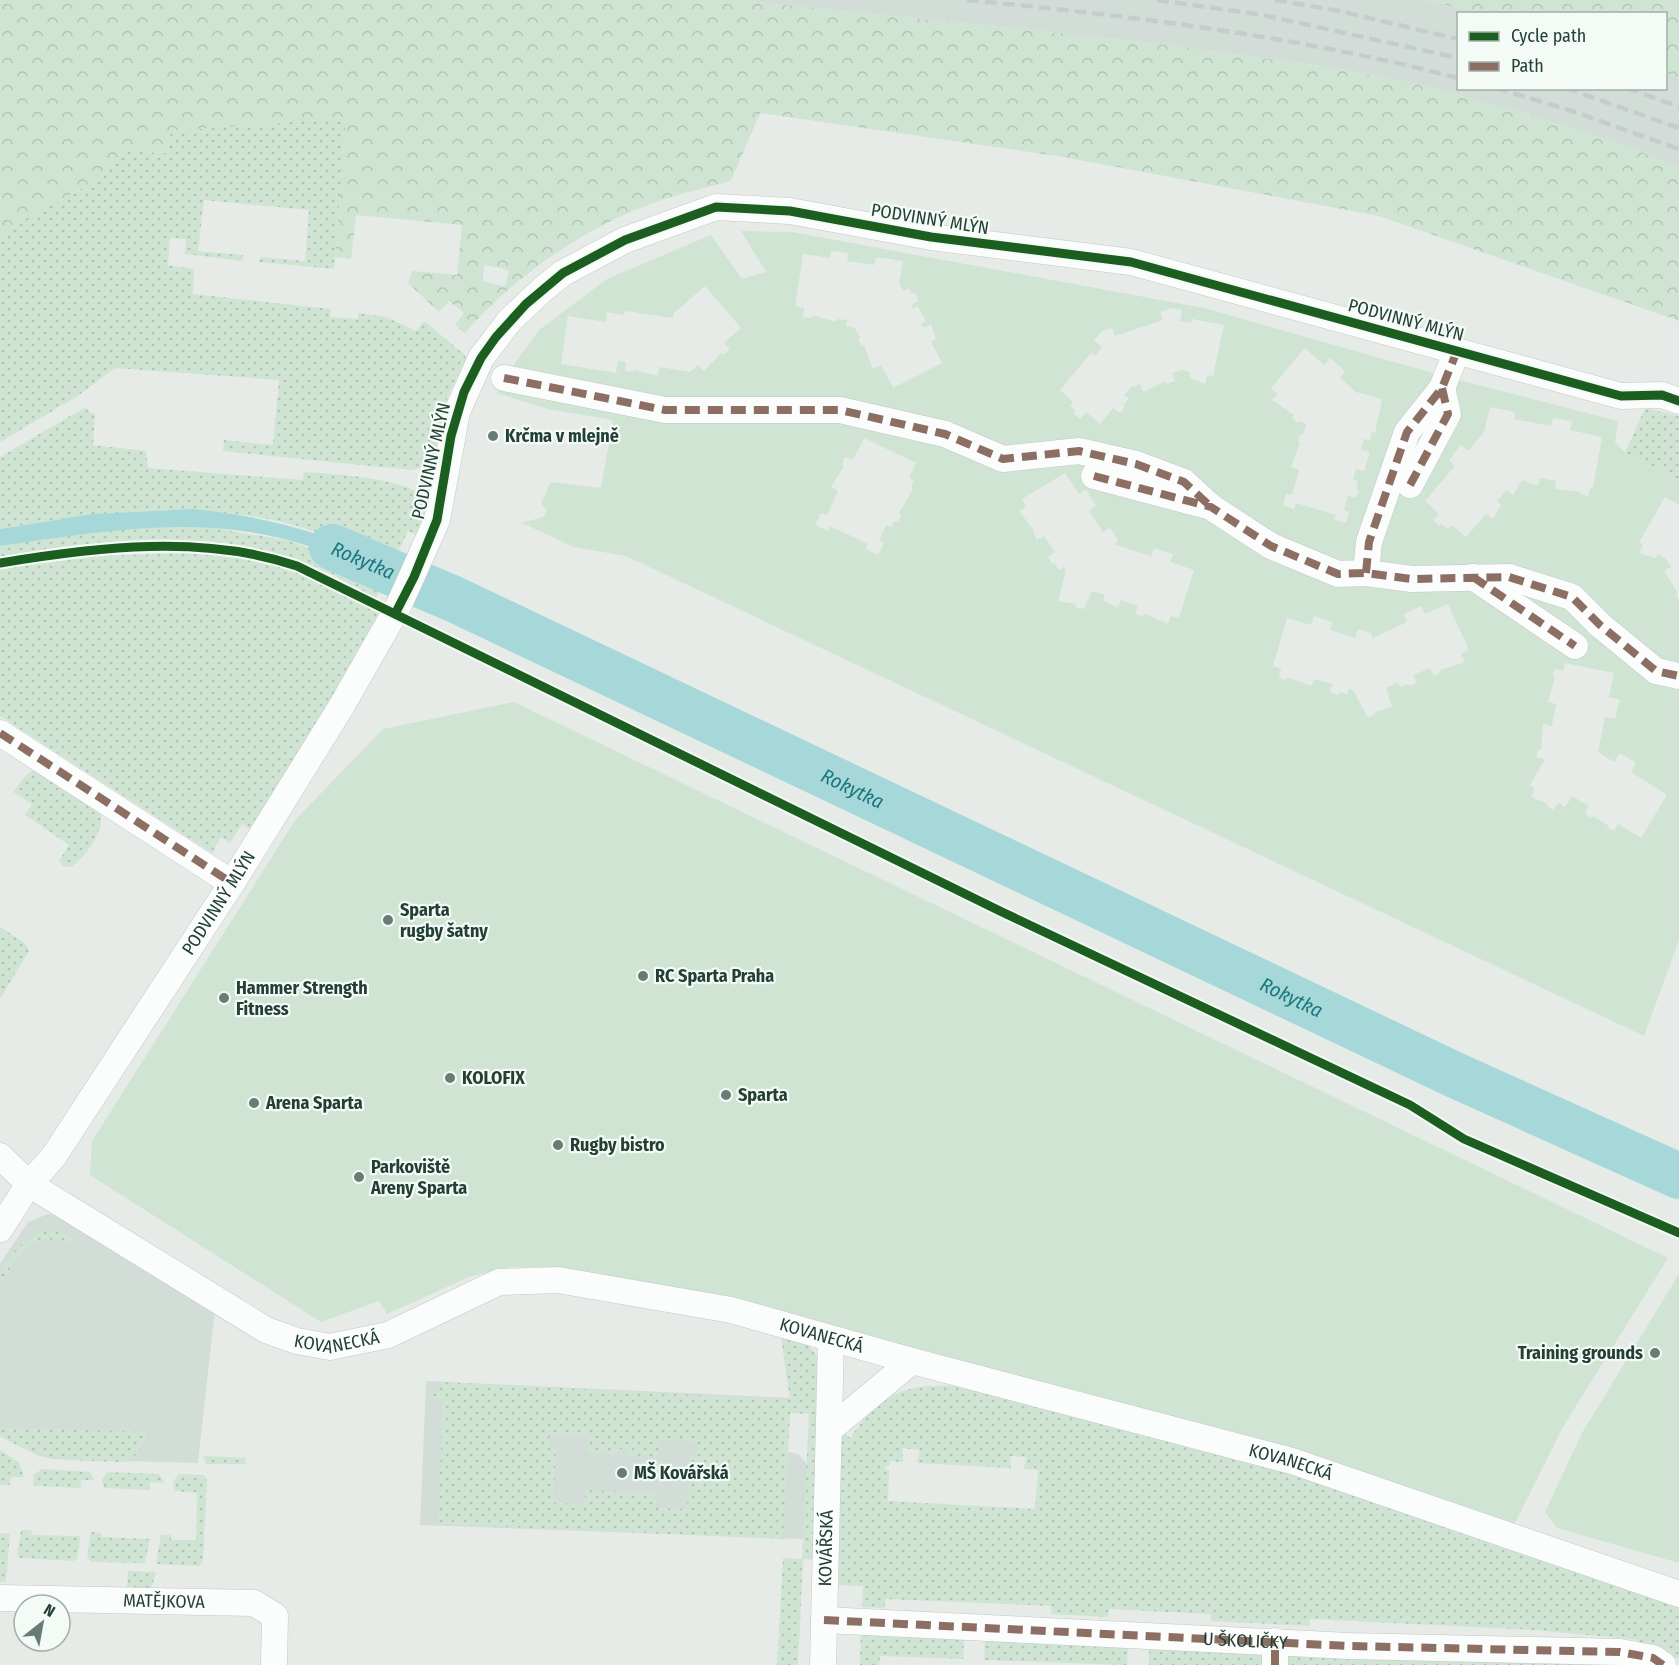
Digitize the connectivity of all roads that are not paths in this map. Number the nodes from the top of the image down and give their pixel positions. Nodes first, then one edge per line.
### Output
1 (1457, 351) junction
2 (504, 378) dead end
3 (1442, 388) junction
4 (1679, 401) edge
5 (1094, 476) dead end
6 (1410, 485) dead end
7 (1211, 507) junction
8 (1366, 573) junction
9 (1473, 576) junction
10 (1575, 646) dead end
11 (1679, 676) edge
12 (0, 733) edge
13 (232, 883) junction
14 (0, 1156) edge
15 (29, 1184) junction
16 (0, 1229) edge
17 (831, 1339) junction
18 (912, 1361) junction
19 (829, 1430) junction
20 (1679, 1594) edge
21 (0, 1598) edge
22 (824, 1620) junction
23 (1275, 1653) edge
24 (274, 1665) edge
25 (823, 1665) edge
26 (1663, 1665) edge

1 - 3 street, PODVINNÝ MLÝN
1 - 4 street, PODVINNÝ MLÝN
1 - 13 street, PODVINNÝ MLÝN
2 - 7 street
3 - 6 street
3 - 8 street, PODVINNÝ MLÝN
5 - 7 street
7 - 8 street
8 - 9 street
9 - 10 street
9 - 11 street
12 - 13 street
13 - 15 street, PODVINNÝ MLÝN
14 - 15 street, KOVANECKÁ
15 - 16 street, PODVINNÝ MLÝN
15 - 17 street, KOVANECKÁ
17 - 18 street, KOVANECKÁ
17 - 19 street, KOVÁŘSKÁ
18 - 19 street
18 - 20 street, KOVANECKÁ
19 - 22 street, KOVÁŘSKÁ
21 - 24 street, MATĚJKOVA
22 - 23 street, U ŠKOLIČKY
22 - 25 street, KOVÁŘSKÁ
23 - 26 street, U ŠKOLIČKY

